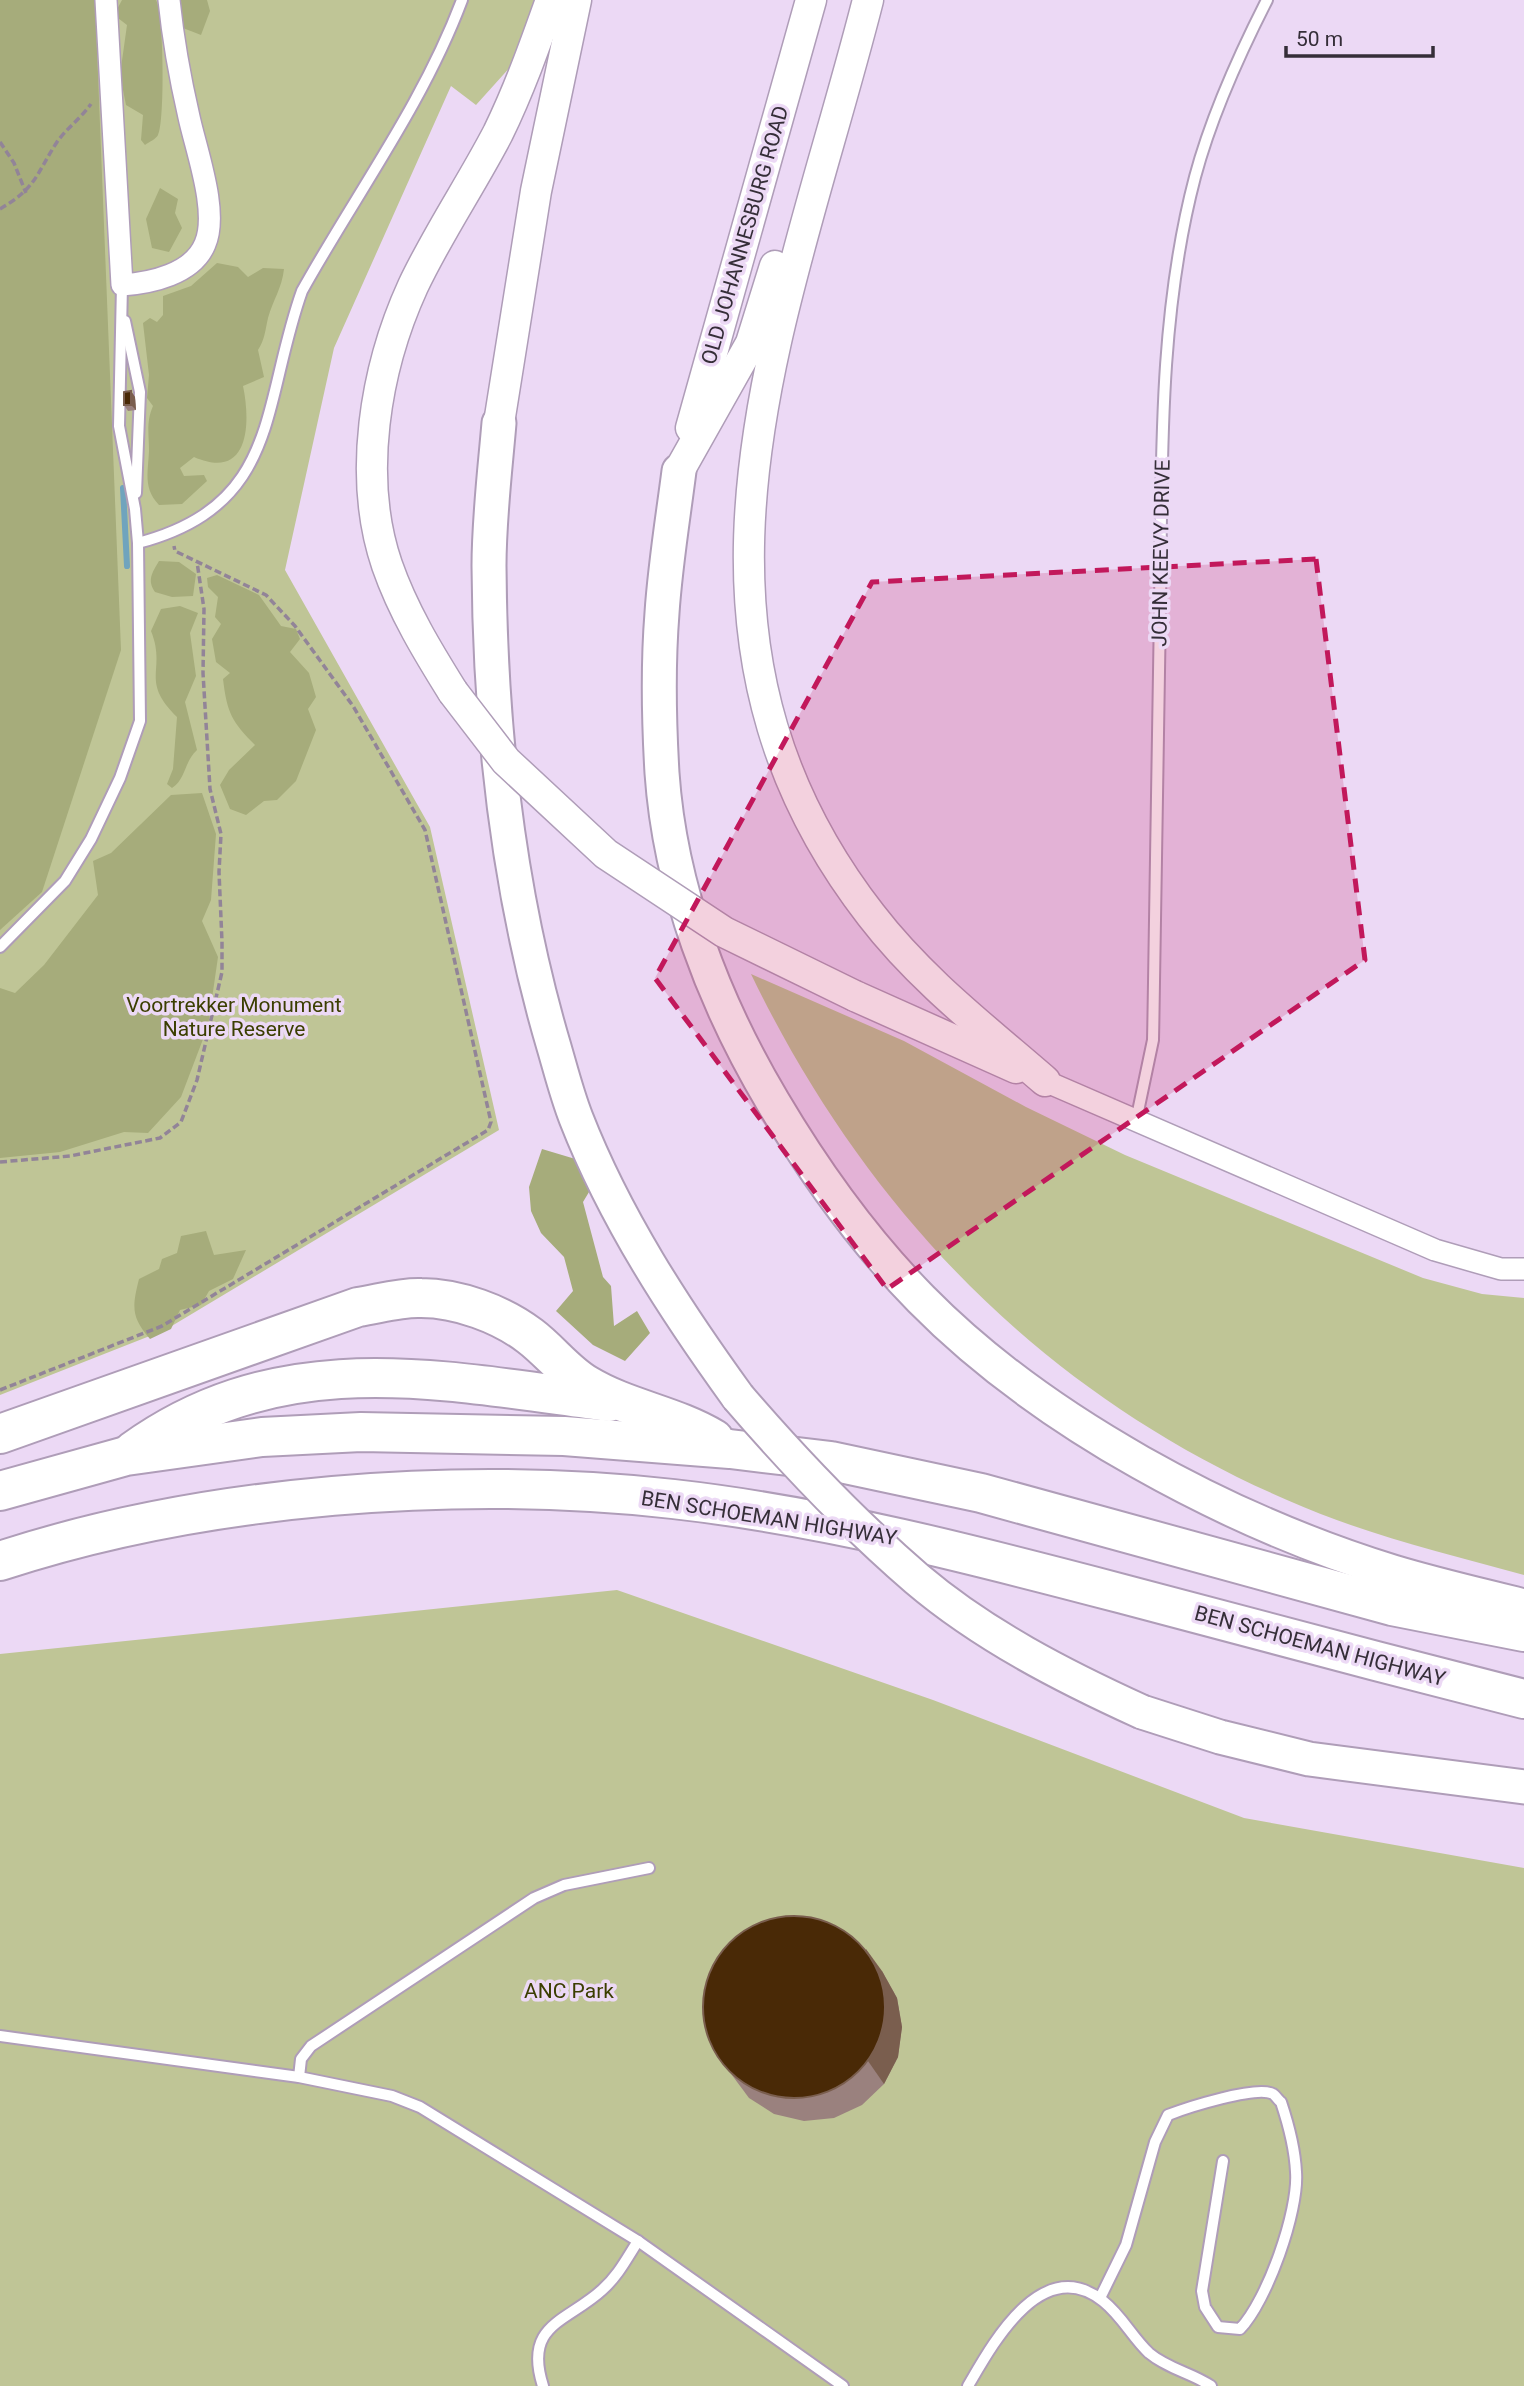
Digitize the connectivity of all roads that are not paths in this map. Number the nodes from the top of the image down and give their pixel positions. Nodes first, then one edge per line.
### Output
1 (106, 0) edge
2 (169, 0) edge
3 (462, 0) edge
4 (551, 0) edge
5 (576, 0) edge
6 (811, 0) edge
7 (851, 0) edge
8 (868, 0) edge
9 (1267, 0) edge
10 (122, 285) junction
11 (123, 309) junction
12 (499, 423) joint
13 (679, 471) junction
14 (135, 509) junction
15 (138, 542) junction
16 (0, 947) edge
17 (1045, 1081) junction
18 (1136, 1121) junction
19 (1524, 1269) edge
20 (624, 1404) junction
21 (0, 1434) edge
22 (730, 1449) junction
23 (126, 1456) junction
24 (0, 1491) edge
25 (0, 1561) edge
26 (1524, 1606) edge
27 (1524, 1632) edge
28 (1524, 1699) edge
29 (1524, 1787) edge
30 (649, 1868) dead end
31 (0, 2036) edge
32 (299, 2077) junction
33 (1223, 2161) dead end
34 (638, 2241) junction
35 (1100, 2298) junction
36 (543, 2386) edge
37 (843, 2386) edge
38 (968, 2386) edge
39 (1211, 2386) edge

1 - 10 street
2 - 10 street
3 - 15 lane
4 - 17 main road, bridge
5 - 12 main road
6 - 13 main road, OLD JOHANNESBURG ROAD
7 - 13 main road
8 - 17 main road
9 - 18 lane, JOHN KEEVY DRIVE
10 - 11 lane
11 - 14 lane
11 - 14 lane
12 - 29 main road, bridge
13 - 26 main road
14 - 15 lane
15 - 16 lane
17 - 18 street
18 - 19 street
20 - 21 highway
20 - 22 highway
20 - 23 highway
22 - 23 highway
22 - 27 highway
23 - 24 highway
25 - 28 highway, BEN SCHOEMAN HIGHWAY
30 - 32 lane
31 - 32 lane
32 - 34 lane
33 - 35 lane
34 - 36 lane
34 - 37 lane
35 - 38 lane
35 - 39 lane

